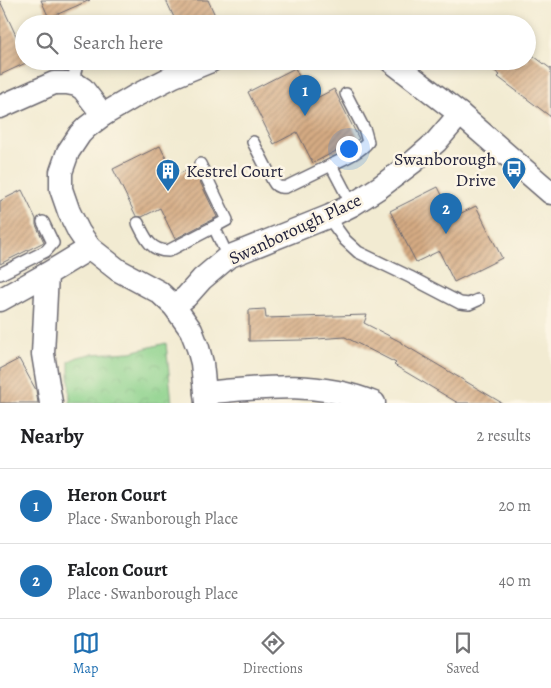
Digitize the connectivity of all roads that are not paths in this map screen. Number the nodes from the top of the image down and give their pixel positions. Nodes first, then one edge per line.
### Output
1 (76, 70) edge
2 (189, 70) edge
3 (403, 70) edge
4 (72, 83) junction
5 (346, 94) dead end
6 (0, 106) edge
7 (460, 114) junction
8 (103, 115) junction
9 (253, 142) dead end
10 (200, 164) dead end
11 (331, 166) junction
12 (551, 193) edge
13 (352, 206) junction
14 (330, 216) junction
15 (43, 222) dead end
16 (138, 223) dead end
17 (214, 227) junction
18 (90, 248) junction
19 (228, 257) junction
20 (0, 274) edge
21 (47, 274) junction
22 (0, 300) edge
23 (478, 300) dead end
24 (174, 306) junction
25 (206, 398) edge
26 (51, 403) edge
27 (374, 403) edge

1 - 4 lane
2 - 8 street
3 - 7 street
4 - 6 street
4 - 8 street
5 - 11 lane
7 - 12 street
7 - 13 street, Swanborough Place
8 - 18 street
9 - 11 lane
10 - 17 lane
11 - 13 lane
13 - 14 street, Swanborough Place
14 - 19 street, Swanborough Place
14 - 23 lane
15 - 20 lane
16 - 17 lane
17 - 19 lane
18 - 21 street
18 - 24 street
19 - 24 street, Swanborough Place
21 - 22 street
21 - 26 street
24 - 25 street
25 - 27 street

